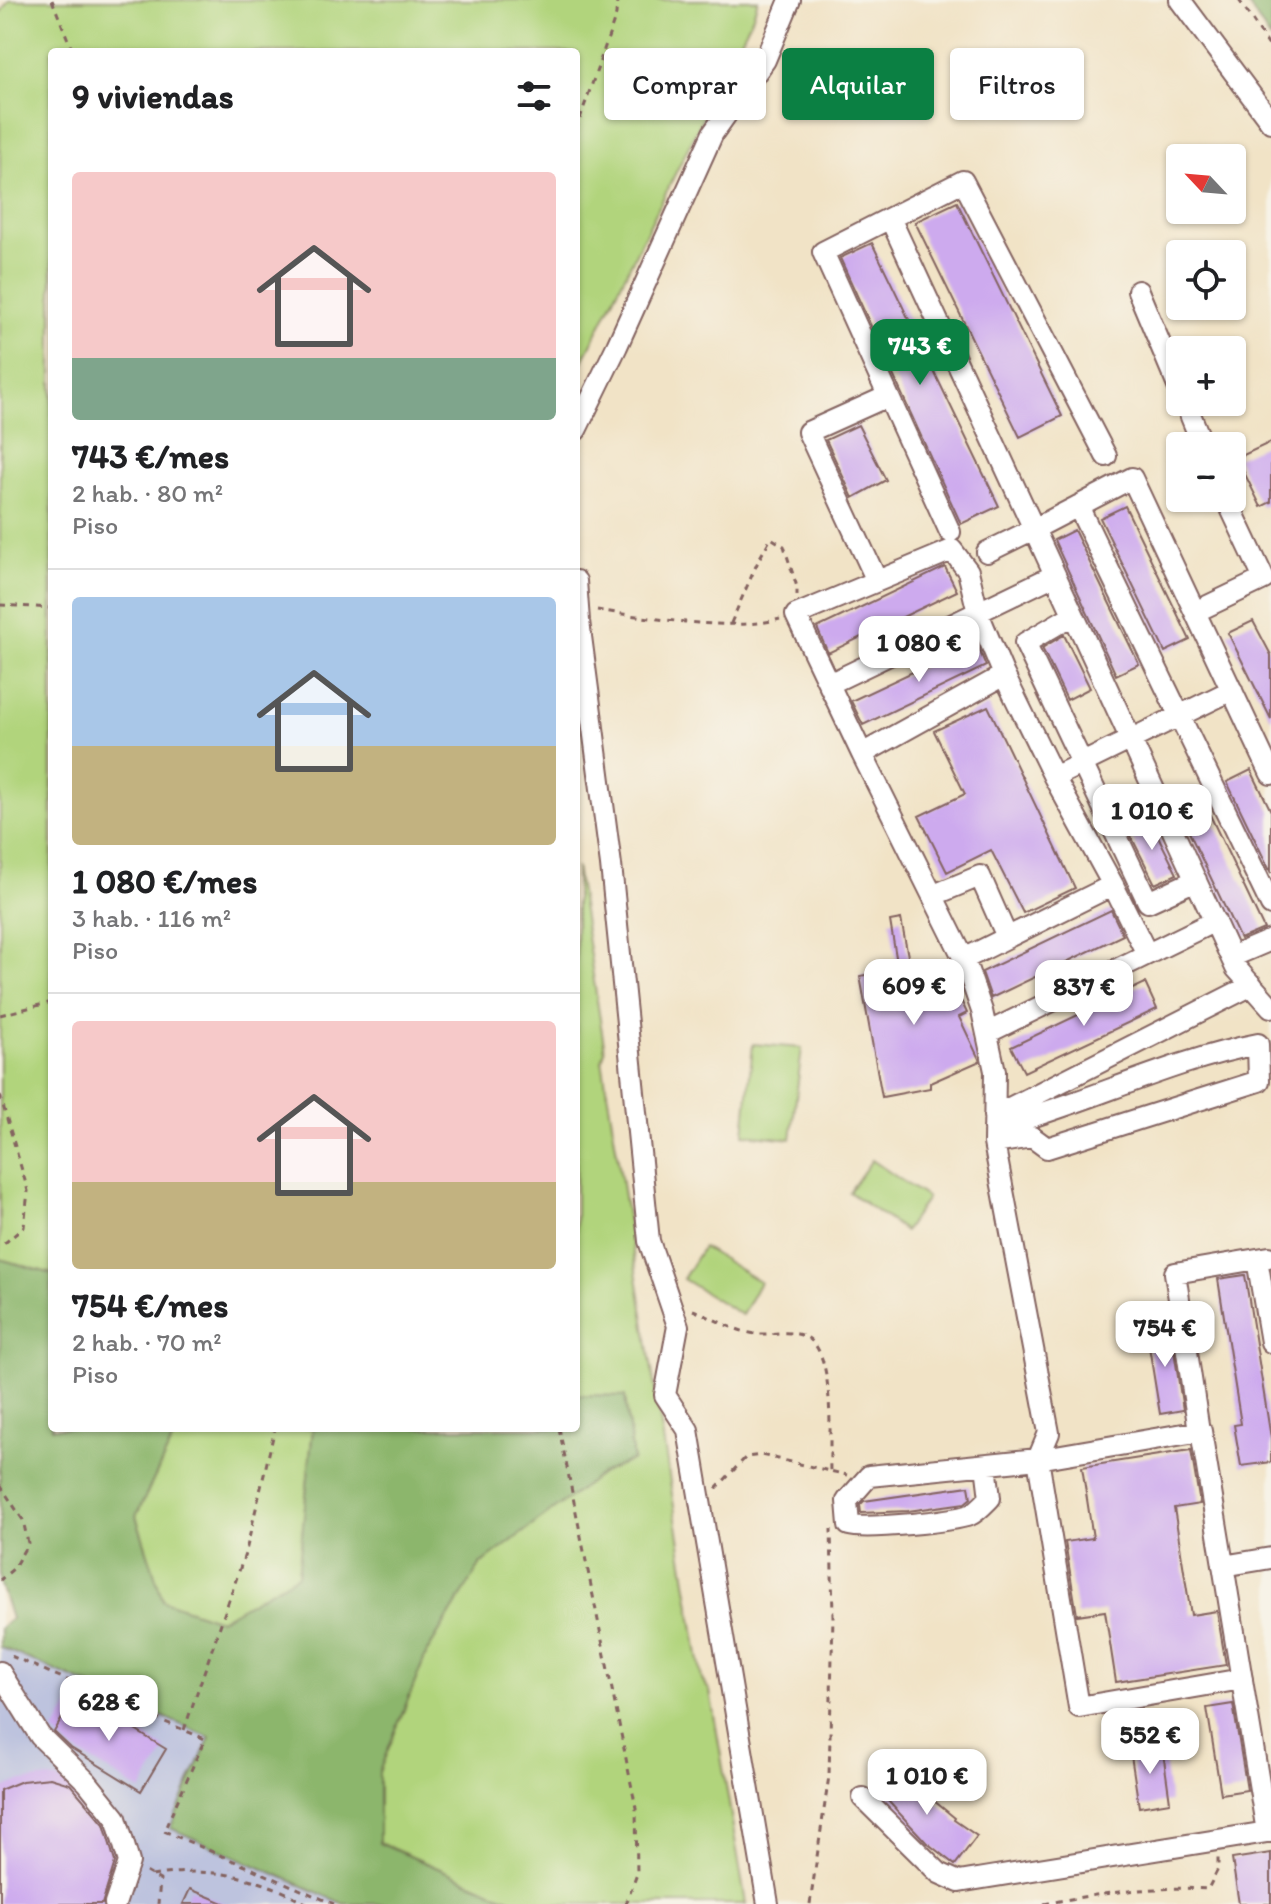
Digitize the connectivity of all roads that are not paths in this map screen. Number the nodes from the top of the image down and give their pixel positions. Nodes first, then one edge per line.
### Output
1 (790, 0) edge
2 (1180, 0) edge
3 (1271, 122) edge
4 (890, 218) junction
5 (1138, 291) dead end
6 (1166, 358) edge
7 (888, 396) junction
8 (580, 422) edge
9 (1106, 456) dead end
10 (1078, 506) junction
11 (1233, 512) edge
12 (1034, 529) junction
13 (950, 532) dead end
14 (987, 552) dead end
15 (1055, 575) junction
16 (877, 581) junction
17 (1195, 612) junction
18 (978, 613) junction
19 (1073, 615) junction
20 (580, 624) edge
21 (1004, 675) junction
22 (829, 684) junction
23 (1232, 690) junction
24 (1179, 716) junction
25 (1131, 740) junction
26 (862, 754) junction
27 (1082, 763) junction
28 (1271, 774) edge
29 (1054, 777) junction
30 (1196, 880) junction
31 (1113, 885) junction
32 (934, 895) junction
33 (1271, 905) edge
34 (1215, 921) junction
35 (1007, 937) junction
36 (1271, 940) edge
37 (1147, 954) junction
38 (1231, 957) junction
39 (964, 959) junction
40 (1252, 985) junction
41 (1271, 1007) edge
42 (987, 1033) junction
43 (994, 1129) junction
44 (1264, 1258) edge
45 (1271, 1342) edge
46 (1199, 1431) junction
47 (1038, 1459) junction
48 (986, 1465) junction
49 (1271, 1558) edge
50 (1223, 1566) junction
51 (1, 1662) edge
52 (1242, 1679) junction
53 (863, 1798) dead end
54 (1269, 1832) edge
55 (115, 1904) edge
56 (768, 1904) edge

1 - 8 lane
2 - 3 lane
4 - 7 lane
4 - 9 lane
4 - 12 lane
5 - 6 lane
7 - 13 lane
7 - 16 lane
10 - 12 lane
10 - 17 lane
10 - 24 lane
11 - 17 lane
12 - 14 lane
12 - 15 lane
15 - 18 lane
15 - 19 lane
16 - 18 lane
16 - 22 lane
17 - 23 lane
18 - 21 lane
18 - 22 lane
19 - 25 lane
19 - 27 lane
20 - 56 lane
21 - 26 lane
21 - 29 lane
22 - 26 lane
23 - 24 lane
23 - 28 lane
24 - 25 lane
24 - 33 lane
25 - 27 lane
25 - 30 lane
26 - 32 lane
27 - 29 lane
27 - 30 lane
29 - 31 lane
30 - 34 lane
31 - 35 lane
31 - 37 lane
32 - 35 lane
32 - 39 lane
34 - 37 lane
34 - 38 lane
35 - 39 lane
36 - 38 lane
37 - 42 lane
38 - 40 lane
39 - 42 lane
40 - 41 lane
40 - 43 lane
42 - 43 lane
43 - 43 lane
43 - 47 lane
44 - 45 lane
44 - 46 lane
46 - 47 lane
46 - 50 lane
47 - 48 lane
47 - 52 lane
48 - 48 lane
49 - 50 lane
50 - 52 lane
51 - 55 lane
52 - 54 lane
53 - 54 lane

